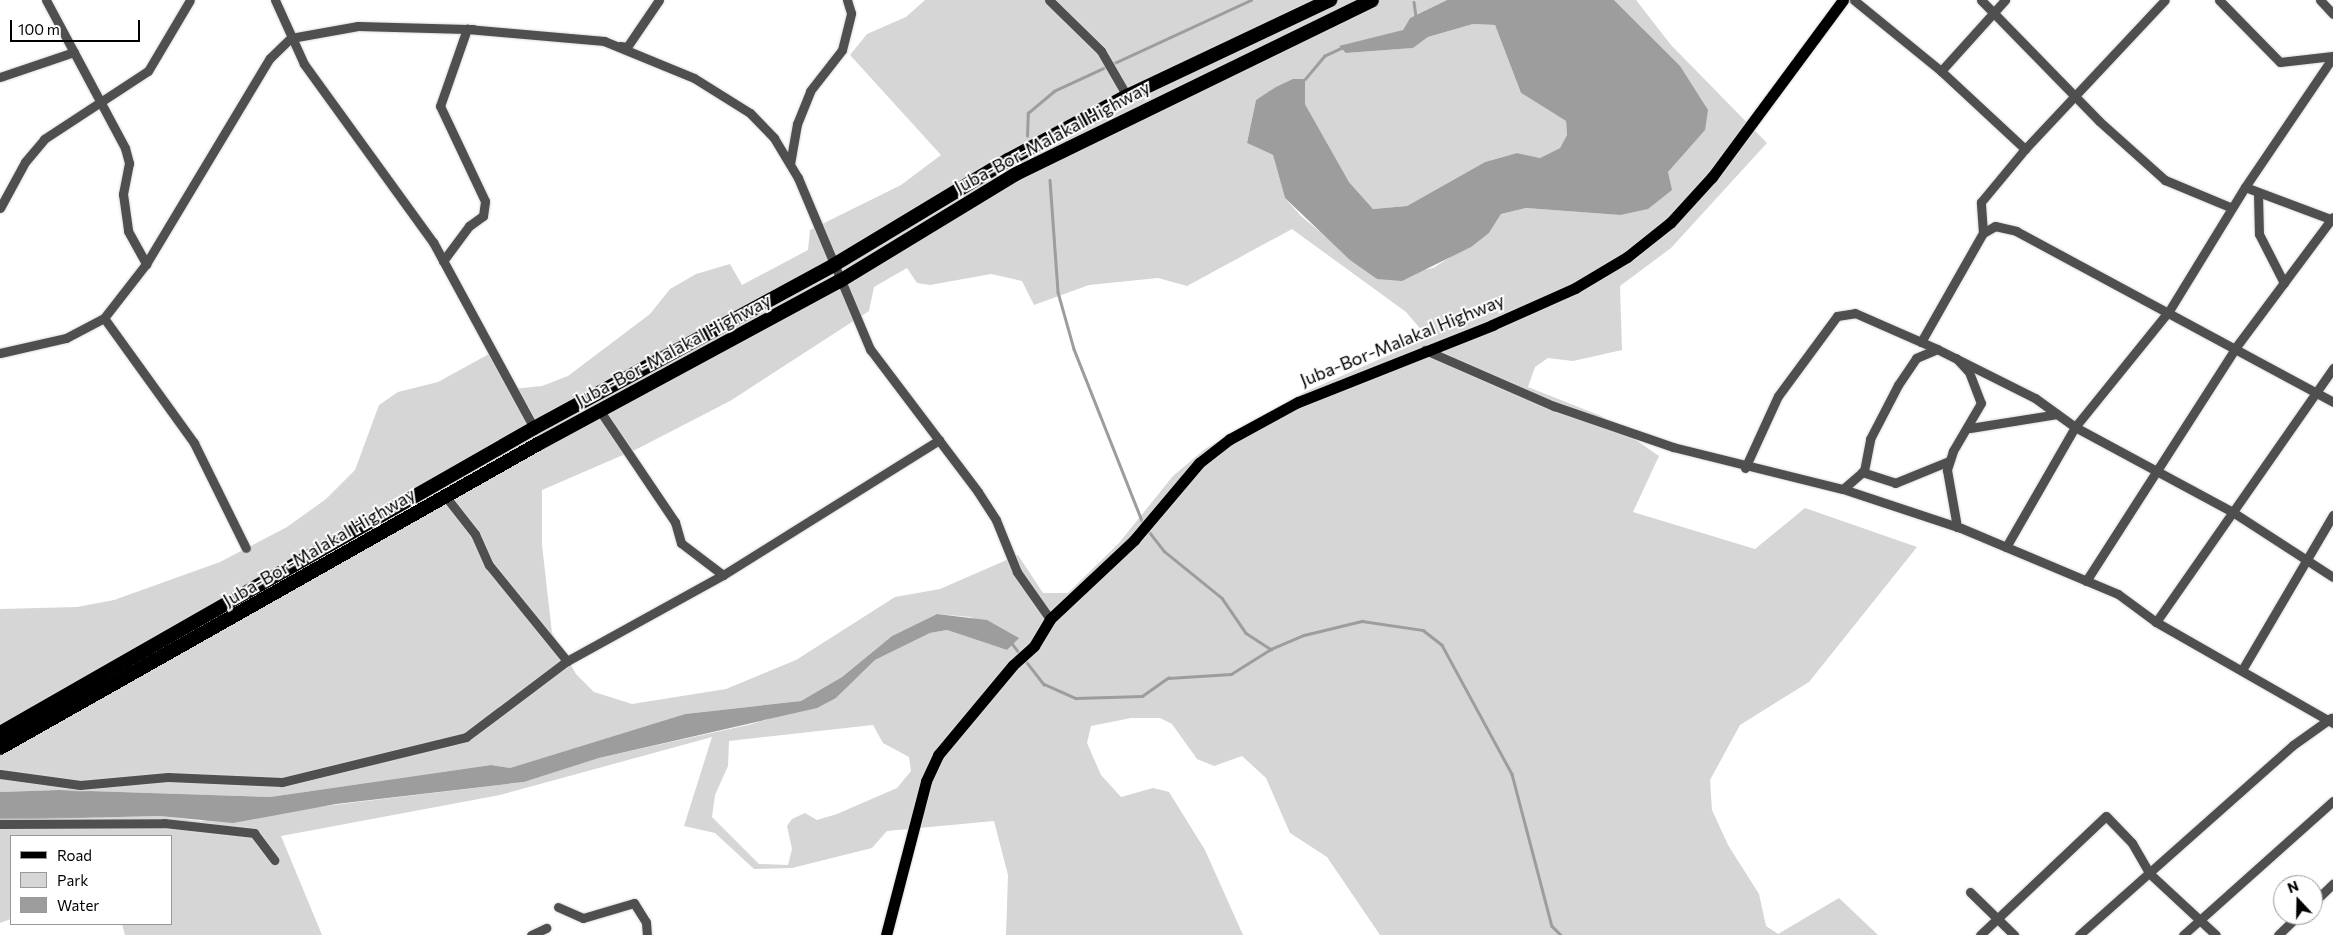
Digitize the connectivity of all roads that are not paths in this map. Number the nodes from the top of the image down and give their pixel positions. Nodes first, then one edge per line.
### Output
1 (46, 0) edge
2 (190, 0) edge
3 (275, 0) edge
4 (659, 0) edge
5 (847, 0) edge
6 (1049, 0) edge
7 (1330, 0) edge
8 (1372, 0) edge
9 (1843, 0) edge
10 (1854, 0) edge
11 (1981, 0) edge
12 (2005, 0) edge
13 (2219, 0) edge
14 (2320, 0) edge
15 (2161, 1) edge
16 (1995, 12) junction
17 (2333, 14) edge
18 (468, 29) junction
19 (291, 38) junction
20 (74, 52) junction
21 (2333, 56) edge
22 (1941, 71) junction
23 (0, 77) edge
24 (1127, 96) junction
25 (2078, 96) junction
26 (101, 102) junction
27 (2025, 149) junction
28 (790, 164) junction
29 (2245, 187) junction
30 (2258, 194) junction
31 (2230, 207) junction
32 (0, 208) edge
33 (2332, 219) edge
34 (1983, 233) junction
35 (443, 261) junction
36 (146, 264) junction
37 (834, 265) junction
38 (840, 281) junction
39 (2284, 283) junction
40 (2169, 311) junction
41 (104, 318) junction
42 (1921, 342) junction
43 (2236, 347) junction
44 (1937, 349) junction
45 (1425, 350) junction
46 (1952, 352) junction
47 (0, 353) edge
48 (2333, 368) edge
49 (2316, 393) junction
50 (2333, 402) edge
51 (600, 411) junction
52 (2057, 414) junction
53 (2075, 427) junction
54 (534, 428) junction
55 (1970, 428) junction
56 (939, 440) junction
57 (1949, 460) junction
58 (1745, 468) junction
59 (1862, 472) junction
60 (2159, 472) junction
61 (1844, 489) junction
62 (446, 497) junction
63 (2231, 511) junction
64 (2333, 515) edge
65 (1957, 527) junction
66 (2006, 547) junction
67 (246, 548) dead end
68 (2305, 560) junction
69 (723, 575) junction
70 (2333, 577) edge
71 (2086, 581) junction
72 (1050, 619) junction
73 (2156, 622) junction
74 (567, 662) junction
75 (2242, 670) junction
76 (2331, 720) edge
77 (0, 732) edge
78 (0, 748) edge
79 (0, 774) edge
80 (2333, 801) edge
81 (0, 824) edge
82 (274, 860) dead end
83 (2149, 873) junction
84 (2333, 884) edge
85 (1970, 892) dead end
86 (2323, 893) edge
87 (558, 907) dead end
88 (1998, 919) junction
89 (2200, 920) junction
90 (2288, 925) edge
91 (546, 928) dead end
92 (531, 935) edge
93 (647, 935) edge
94 (886, 935) edge
95 (1980, 935) edge
96 (2014, 935) edge
97 (2079, 935) edge
98 (2183, 935) edge
99 (2216, 935) edge
100 (2278, 935) edge

1 - 20 street
2 - 26 street
3 - 19 street
4 - 18 street
5 - 28 street
6 - 24 street
7 - 24 highway, Juba-Bor-Malakal Highway
8 - 38 highway, Juba-Bor-Malakal Highway
9 - 45 main road, Juba-Bor-Malakal Highway
10 - 22 street
11 - 16 street
12 - 16 street
13 - 21 street
14 - 17 street
15 - 25 street
16 - 22 street
16 - 25 street
18 - 19 street
18 - 28 street
18 - 35 street
19 - 35 street
19 - 36 street
20 - 23 street
20 - 26 street
21 - 29 street
22 - 27 street
24 - 37 highway, Juba-Bor-Malakal Highway
25 - 27 street
25 - 31 street
26 - 32 street
26 - 36 street
27 - 34 street
28 - 37 street
29 - 30 street
29 - 31 street
30 - 33 street
30 - 39 street
31 - 40 street
33 - 39 street
34 - 40 street
34 - 42 street
35 - 54 street
36 - 41 street
37 - 38 street
37 - 54 highway, Juba-Bor-Malakal Highway
38 - 51 highway, Juba-Bor-Malakal Highway
38 - 56 street
39 - 43 street
40 - 43 street
40 - 53 street
41 - 47 street
41 - 67 street
42 - 44 street
42 - 58 street
43 - 49 street
43 - 60 street
44 - 46 street
44 - 59 street
45 - 58 street
45 - 72 main road, Juba-Bor-Malakal Highway
46 - 52 street
46 - 55 street
48 - 49 street
49 - 50 street
49 - 63 street
51 - 62 highway, Juba-Bor-Malakal Highway
51 - 69 street
52 - 53 street
52 - 55 street
53 - 60 street
53 - 66 street
54 - 77 highway, Juba-Bor-Malakal Highway
55 - 57 street
56 - 69 street
56 - 72 street
57 - 59 street
57 - 65 street
58 - 61 street
59 - 61 street
60 - 63 street
60 - 71 street
61 - 65 street
62 - 74 street
62 - 78 highway, Juba-Bor-Malakal Highway
63 - 68 street
63 - 73 street
64 - 68 street
65 - 66 street
66 - 71 street
68 - 70 street
68 - 75 street
69 - 74 street
71 - 73 street
72 - 94 main road, Juba-Bor-Malakal Highway
73 - 75 street
74 - 79 street
75 - 76 street
76 - 83 street
80 - 89 street
81 - 82 street
83 - 88 street
83 - 89 street
83 - 97 street
84 - 86 street
85 - 88 street
87 - 93 street
88 - 95 street
88 - 96 street
89 - 98 street
89 - 99 street
90 - 100 street
91 - 92 street

